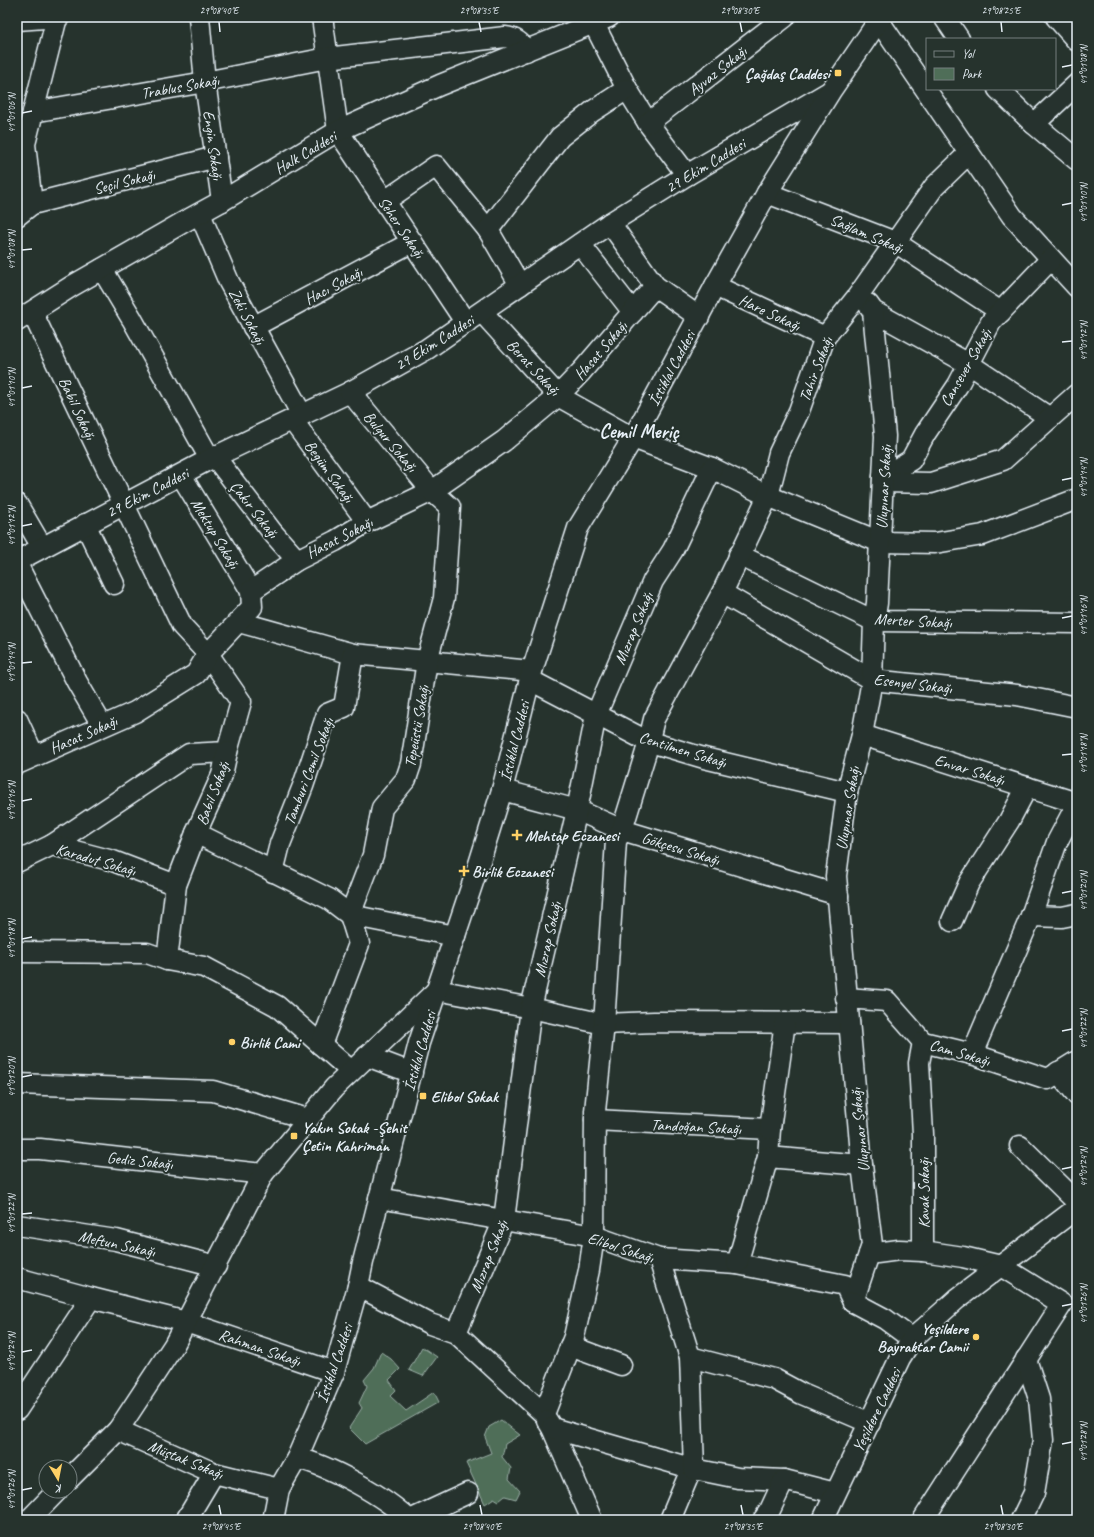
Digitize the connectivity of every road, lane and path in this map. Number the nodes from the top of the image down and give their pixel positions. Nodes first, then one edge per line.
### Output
1 (58, 17) edge
2 (199, 17) edge
3 (322, 17) edge
4 (785, 17) edge
5 (944, 17) edge
6 (1056, 17) edge
7 (599, 19) edge
8 (880, 19) edge
9 (17, 20) edge
10 (958, 38) edge
11 (1077, 41) edge
12 (526, 51) junction
13 (327, 58) junction
14 (205, 82) junction
15 (1077, 84) edge
16 (926, 88) edge
17 (627, 89) junction
18 (832, 90) junction
19 (927, 90) edge
20 (999, 90) edge
21 (33, 112) junction
22 (648, 123) junction
23 (1034, 124) junction
24 (338, 131) junction
25 (969, 153) junction
26 (216, 157) junction
27 (1077, 160) edge
28 (687, 175) junction
29 (767, 194) junction
30 (222, 201) junction
31 (385, 201) junction
32 (24, 210) edge
33 (200, 214) junction
34 (610, 223) junction
35 (488, 230) junction
36 (412, 242) junction
37 (895, 242) junction
38 (580, 244) junction
39 (1051, 259) junction
40 (102, 269) junction
41 (520, 285) junction
42 (655, 286) junction
43 (715, 286) junction
44 (1077, 287) edge
45 (860, 292) junction
46 (873, 311) junction
47 (482, 312) junction
48 (633, 312) junction
49 (1000, 312) junction
50 (25, 316) edge
51 (699, 317) junction
52 (466, 323) junction
53 (253, 327) junction
54 (825, 337) junction
55 (969, 364) junction
56 (350, 392) junction
57 (1077, 394) edge
58 (558, 396) junction
59 (297, 418) junction
60 (1050, 418) junction
61 (634, 438) junction
62 (213, 458) junction
63 (712, 468) junction
64 (181, 474) junction
65 (883, 479) junction
66 (432, 492) junction
67 (768, 496) junction
68 (1077, 499) edge
69 (17, 504) edge
70 (123, 504) junction
71 (367, 522) junction
72 (85, 524) junction
73 (880, 542) junction
74 (42, 547) junction
75 (739, 555) junction
76 (297, 560) junction
77 (17, 561) edge
78 (17, 564) edge
79 (114, 584) dead end
80 (251, 591) junction
81 (722, 593) junction
82 (874, 621) junction
83 (239, 622) junction
84 (1077, 623) edge
85 (208, 654) junction
86 (353, 654) junction
87 (427, 661) junction
88 (531, 675) junction
89 (872, 680) junction
90 (1077, 707) edge
91 (596, 715) junction
92 (17, 719) edge
93 (102, 725) junction
94 (862, 735) junction
95 (648, 741) junction
96 (227, 752) junction
97 (25, 760) edge
98 (1027, 787) junction
99 (502, 790) junction
100 (847, 792) junction
101 (1077, 804) edge
102 (577, 810) junction
103 (622, 830) junction
104 (196, 833) junction
105 (52, 845) junction
106 (17, 862) edge
107 (273, 872) junction
108 (176, 885) junction
109 (838, 896) junction
110 (1077, 914) edge
111 (350, 915) junction
112 (1031, 916) junction
113 (952, 921) dead end
114 (455, 936) junction
115 (17, 952) edge
116 (167, 960) junction
117 (437, 990) junction
118 (846, 998) junction
119 (531, 1008) junction
120 (785, 1022) junction
121 (849, 1023) junction
122 (604, 1024) junction
123 (923, 1042) junction
124 (322, 1045) junction
125 (972, 1054) junction
126 (367, 1056) junction
127 (1077, 1061) edge
128 (351, 1071) junction
129 (1058, 1072) junction
130 (412, 1073) junction
131 (17, 1084) edge
132 (1077, 1095) edge
133 (308, 1119) junction
134 (595, 1120) junction
135 (770, 1129) junction
136 (1020, 1146) dead end
137 (17, 1149) edge
138 (768, 1157) junction
139 (862, 1165) junction
140 (263, 1174) junction
141 (379, 1198) junction
142 (1077, 1202) edge
143 (1077, 1208) edge
144 (504, 1220) junction
145 (17, 1225) edge
146 (594, 1236) junction
147 (923, 1251) junction
148 (869, 1254) junction
149 (659, 1259) junction
150 (737, 1264) junction
151 (216, 1266) junction
152 (1001, 1266) junction
153 (17, 1278) edge
154 (358, 1286) junction
155 (91, 1298) junction
156 (853, 1302) junction
157 (1069, 1307) edge
158 (186, 1322) junction
159 (456, 1333) junction
160 (912, 1339) junction
161 (570, 1346) junction
162 (690, 1357) junction
163 (1026, 1359) junction
164 (621, 1365) dead end
165 (334, 1372) junction
166 (17, 1410) edge
167 (548, 1421) junction
168 (870, 1423) junction
169 (118, 1430) junction
170 (297, 1458) junction
171 (694, 1469) junction
172 (78, 1470) edge
173 (214, 1473) junction
174 (784, 1480) junction
175 (279, 1489) junction
176 (468, 1493) dead end
177 (835, 1493) junction
178 (49, 1499) edge
179 (29, 1520) edge
180 (186, 1520) edge
181 (273, 1520) edge
182 (410, 1520) edge
183 (592, 1520) edge
184 (670, 1520) edge
185 (763, 1520) edge
186 (823, 1520) edge
187 (923, 1520) edge
188 (1021, 1520) edge

1 - 9 street
1 - 21 street
2 - 14 street, Engin Sokağı
3 - 13 street
4 - 22 street, Ayvaz Sokağı
5 - 10 street
6 - 11 street
7 - 12 street, Halk Caddesi
7 - 17 street
8 - 16 street
8 - 18 street, İstiklal Caddesi
12 - 13 street, Trablus Sokağı
12 - 24 street, Halk Caddesi
13 - 14 street, Trablus Sokağı
13 - 24 street
14 - 21 street, Trablus Sokağı
14 - 26 street, Engin Sokağı
15 - 23 street
17 - 22 street
17 - 35 street
18 - 28 street, 29 Ekim Caddesi
18 - 29 street, İstiklal Caddesi
19 - 25 street
20 - 23 street
21 - 32 street
22 - 28 street
23 - 27 street
24 - 30 street, Halk Caddesi
24 - 31 street, Seher Sokağı
25 - 37 street, Tahir Sokağı
25 - 39 street
26 - 30 street, Engin Sokağı
26 - 32 street, Seçil Sokağı
28 - 34 street, 29 Ekim Caddesi
29 - 37 street, Sağlam Sokağı
29 - 43 street, İstiklal Caddesi
30 - 33 street, Halk Caddesi
31 - 35 street
31 - 36 street, Seher Sokağı
33 - 40 street, Halk Caddesi
33 - 53 street, Zeki Sokağı
34 - 38 street, 29 Ekim Caddesi
34 - 42 street
35 - 41 street
36 - 52 street, Seher Sokağı
36 - 53 street, Hacı Sokağı
37 - 45 street, Tahir Sokağı
37 - 49 street, Sağlam Sokağı
38 - 41 street, 29 Ekim Caddesi
38 - 48 street
39 - 44 street
39 - 49 street, Cansever Sokağı
40 - 50 street, Halk Caddesi
40 - 62 street, Çakır Sokağı
41 - 47 street, 29 Ekim Caddesi
42 - 48 street, Hasat Sokağı
42 - 51 street
43 - 51 street, İstiklal Caddesi
43 - 54 street, Hare Sokağı
45 - 46 street
45 - 54 street, Tahir Sokağı
46 - 55 street
46 - 65 street, Ulupınar Sokağı
47 - 52 street, 29 Ekim Caddesi
47 - 58 street, Berat Sokağı
48 - 58 street, Hasat Sokağı
49 - 55 street, Cansever Sokağı
50 - 70 street, Babil Sokağı
51 - 61 street, İstiklal Caddesi
52 - 56 street, 29 Ekim Caddesi
53 - 59 street, Zeki Sokağı
54 - 67 street, Tahir Sokağı
55 - 60 street
55 - 65 street, Cansever Sokağı
56 - 59 street, 29 Ekim Caddesi
56 - 66 street, Bulgur Sokağı
57 - 60 street
58 - 61 street, Berat Sokağı
58 - 66 street, Hasat Sokağı
59 - 62 street, 29 Ekim Caddesi
59 - 71 street, Begüm Sokağı
60 - 65 street
61 - 63 street, Berat Sokağı
61 - 88 street, İstiklal Caddesi
62 - 64 street, 29 Ekim Caddesi
62 - 76 street, Çakır Sokağı
63 - 67 street, Berat Sokağı
63 - 91 street, Mızrap Sokağı
64 - 70 street, 29 Ekim Caddesi
64 - 80 street, Mektup Sokağı
65 - 73 street, Ulupınar Sokağı
66 - 71 street, Hasat Sokağı
66 - 87 street, Tepeüstü Sokağı
67 - 73 street, Berat Sokağı
67 - 75 street, Tahir Sokağı
68 - 73 street
69 - 74 street
70 - 72 street, 29 Ekim Caddesi
70 - 85 street, Babil Sokağı
71 - 76 street, Hasat Sokağı
72 - 74 street, 29 Ekim Caddesi
72 - 79 street
73 - 82 street, Ulupınar Sokağı
74 - 77 street, 29 Ekim Caddesi
75 - 81 street, Tahir Sokağı
75 - 82 street, Merter Sokağı
76 - 80 street, Hasat Sokağı
78 - 93 street
80 - 83 street, Hasat Sokağı
81 - 89 street, Esenyel Sokağı
81 - 95 street, Tahir Sokağı
82 - 84 street, Merter Sokağı
82 - 89 street, Ulupınar Sokağı
83 - 85 street, Hasat Sokağı
83 - 86 street
85 - 93 street, Hasat Sokağı
85 - 96 street, Babil Sokağı
86 - 87 street
86 - 107 street, Tamburi Cemil Sokağı
87 - 88 street
87 - 111 street, Tepeüstü Sokağı
88 - 91 street, Centilmen Sokağı
88 - 99 street, İstiklal Caddesi
89 - 90 street, Esenyel Sokağı
89 - 94 street, Ulupınar Sokağı
91 - 95 street, Centilmen Sokağı
91 - 102 street, Mızrap Sokağı
92 - 97 street
93 - 97 street, Hasat Sokağı
94 - 98 street, Envar Sokağı
94 - 100 street, Ulupınar Sokağı
95 - 100 street, Centilmen Sokağı
95 - 103 street, Tahir Sokağı
96 - 104 street, Babil Sokağı
96 - 105 street
98 - 101 street, Envar Sokağı
98 - 113 street
99 - 102 street, Gökçesu Sokağı
99 - 114 street, İstiklal Caddesi
100 - 109 street, Ulupınar Sokağı
101 - 112 street
102 - 103 street, Gökçesu Sokağı
102 - 119 street, Mızrap Sokağı
103 - 109 street, Gökçesu Sokağı
103 - 122 street, Tahir Sokağı
104 - 107 street
104 - 108 street, Babil Sokağı
105 - 106 street, Karadut Sokağı
105 - 108 street, Karadut Sokağı
107 - 111 street
108 - 116 street, Babil Sokağı
109 - 118 street, Ulupınar Sokağı
110 - 112 street
111 - 114 street
111 - 124 street
112 - 125 street
114 - 117 street, İstiklal Caddesi
115 - 116 street
116 - 124 street
117 - 119 street
117 - 126 street
117 - 130 street, İstiklal Caddesi
118 - 121 street, Ulupınar Sokağı
118 - 123 street, Cam Sokağı
119 - 122 street
119 - 144 street, Mızrap Sokağı
120 - 121 street
120 - 122 street
120 - 135 street
121 - 139 street, Ulupınar Sokağı
122 - 134 street, Tahir Sokağı
123 - 125 street, Cam Sokağı
123 - 147 street, Kavak Sokağı
124 - 128 street
125 - 129 street, Cam Sokağı
126 - 128 street
126 - 130 street
127 - 129 street, Cam Sokağı
128 - 133 street
129 - 132 street
130 - 141 street, İstiklal Caddesi
131 - 133 street
133 - 140 street
134 - 135 street, Tandoğan Sokağı
134 - 146 street, Tahir Sokağı
135 - 138 street
136 - 142 street
137 - 140 street, Gediz Sokağı
138 - 139 street
138 - 150 street
139 - 148 street, Ulupınar Sokağı
140 - 151 street
141 - 144 street, Elibol Sokağı
141 - 154 street, İstiklal Caddesi
143 - 152 street, Yeşildere Caddesi
144 - 146 street, Elibol Sokağı
144 - 159 street, Mızrap Sokağı
145 - 151 street, Meftun Sokağı
146 - 149 street, Elibol Sokağı
146 - 161 street, Tahir Sokağı
147 - 148 street, Kavak Sokağı
147 - 152 street, Kavak Sokağı
148 - 156 street, Ulupınar Sokağı
149 - 150 street, Elibol Sokağı
149 - 162 street
150 - 156 street, Elibol Sokağı
151 - 158 street
152 - 157 street, Kavak Sokağı
152 - 160 street, Yeşildere Caddesi
153 - 155 street, Rahman Sokağı
154 - 159 street
154 - 165 street, İstiklal Caddesi
155 - 158 street, Rahman Sokağı
155 - 166 street
156 - 160 street
157 - 163 street
158 - 165 street, Rahman Sokağı
158 - 169 street
159 - 167 street
160 - 168 street, Yeşildere Caddesi
161 - 164 street
161 - 167 street, Tahir Sokağı
162 - 168 street
162 - 171 street
163 - 187 street
163 - 188 street
165 - 170 street, İstiklal Caddesi
167 - 171 street
167 - 183 street
168 - 177 street, Yeşildere Caddesi
169 - 172 street
169 - 173 street, Müştak Sokağı
170 - 175 street, İstiklal Caddesi
170 - 182 street
171 - 174 street
171 - 184 street
173 - 175 street, Müştak Sokağı
173 - 180 street
174 - 177 street
174 - 185 street
175 - 181 street, İstiklal Caddesi
176 - 182 street
177 - 186 street, Yeşildere Caddesi
178 - 179 street

